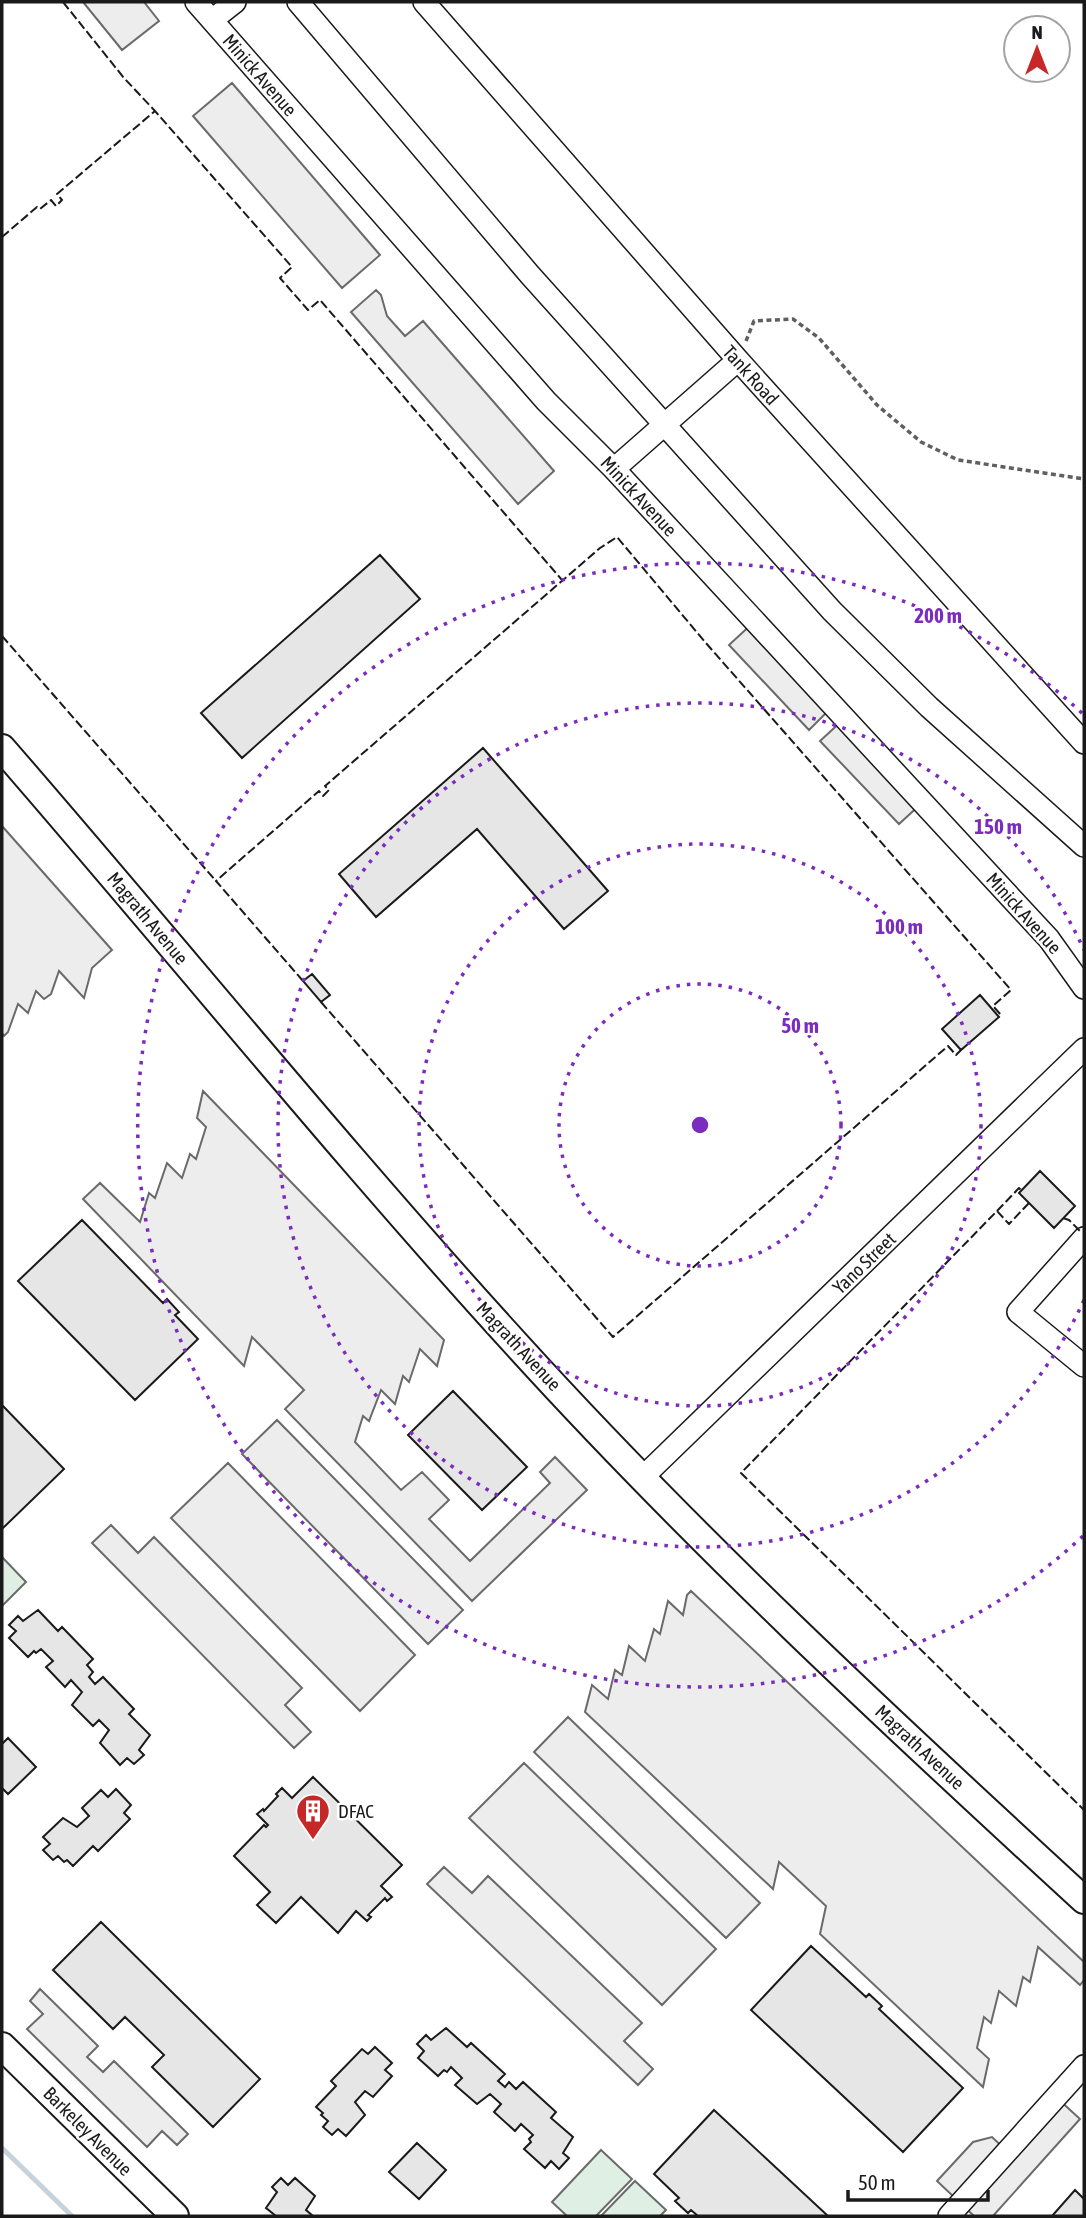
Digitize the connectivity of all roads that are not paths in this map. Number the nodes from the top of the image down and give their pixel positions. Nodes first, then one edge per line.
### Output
1 (196, 2) edge
2 (235, 2) edge
3 (298, 2) edge
4 (424, 2) edge
5 (212, 20) junction
6 (738, 360) junction
7 (665, 426) junction
8 (614, 469) junction
9 (1084, 743) edge
10 (2, 748) edge
11 (1084, 846) edge
12 (1084, 988) edge
13 (1084, 1049) edge
14 (1084, 1238) edge
15 (1084, 1366) edge
16 (643, 1477) junction
17 (1084, 1900) edge
18 (2, 2046) edge
19 (1084, 2066) edge
20 (175, 2216) edge
21 (949, 2216) edge

1 - 5 street, Minick Avenue
2 - 5 street
3 - 7 street
4 - 6 street, Tank Road
5 - 8 street, Minick Avenue
6 - 7 street
6 - 9 street, Tank Road
7 - 8 street
7 - 11 street
8 - 12 street, Minick Avenue
10 - 16 main road, Magrath Avenue
13 - 16 street, Yano Street
14 - 15 street
16 - 17 main road, Magrath Avenue
18 - 20 main road, Barkeley Avenue
19 - 21 street

